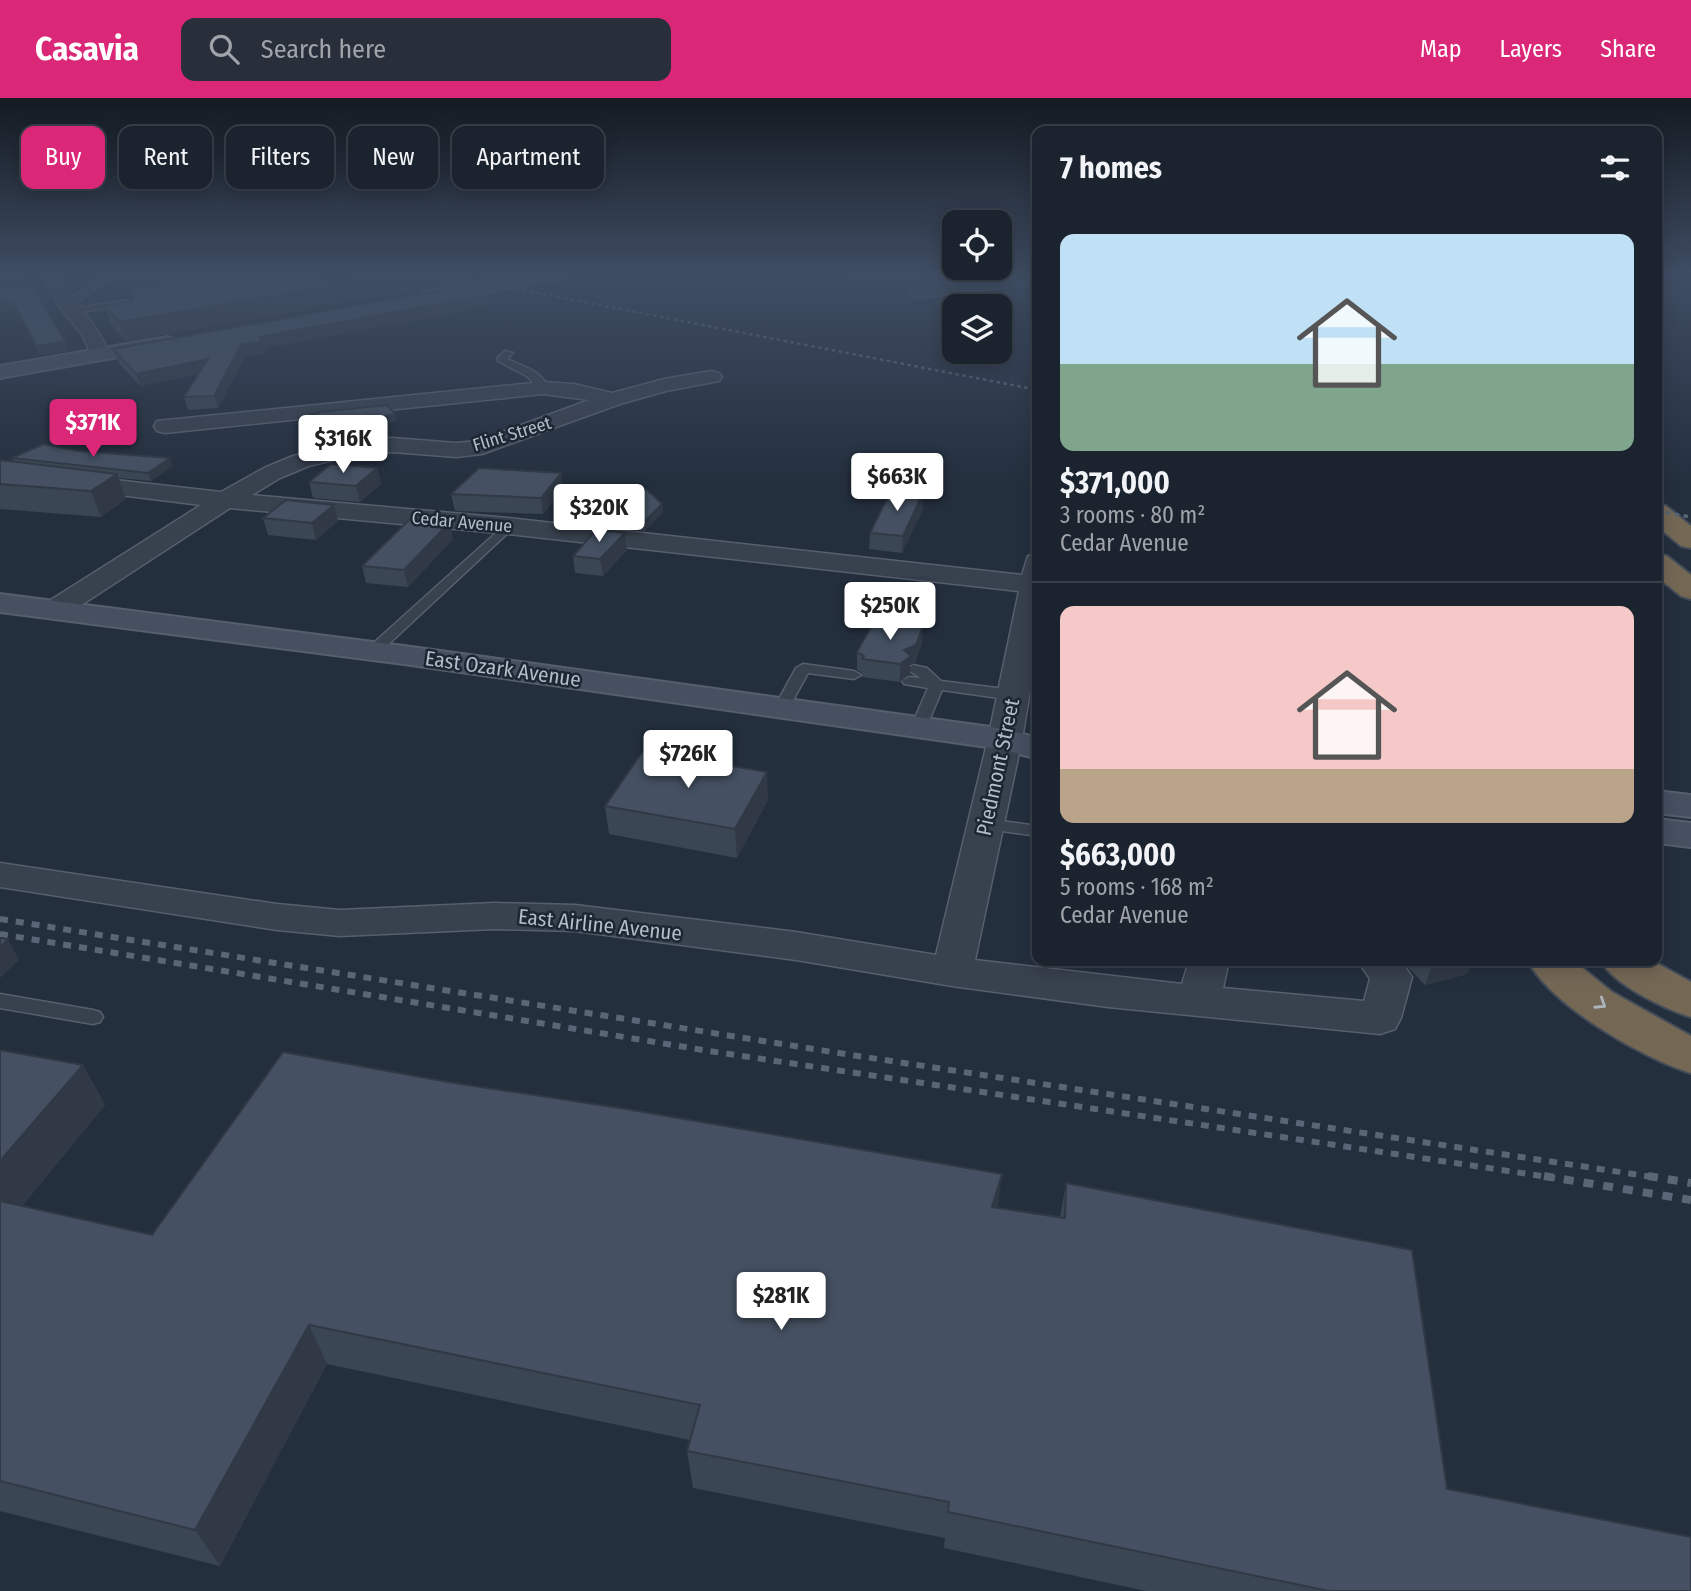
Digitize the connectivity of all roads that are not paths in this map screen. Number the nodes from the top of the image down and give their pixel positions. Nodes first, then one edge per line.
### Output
1 (95, 344) edge
2 (162, 344) edge
3 (508, 353) dead end
4 (100, 355) junction
5 (0, 372) edge
6 (712, 377) dead end
7 (543, 388) junction
8 (612, 399) junction
9 (164, 426) dead end
10 (51, 479) edge
11 (225, 500) junction
12 (1662, 516) edge
13 (508, 526) junction
14 (1691, 540) edge
15 (1662, 566) edge
16 (1032, 577) edge
17 (1691, 590) edge
18 (1032, 598) edge
19 (0, 603) edge
20 (56, 609) junction
21 (373, 651) junction
22 (857, 669) edge
23 (911, 675) dead end
24 (937, 685) junction
25 (1013, 695) junction
26 (782, 708) junction
27 (919, 727) junction
28 (1022, 737) edge
29 (1662, 803) edge
30 (1691, 806) edge
31 (986, 824) junction
32 (1032, 830) edge
33 (1662, 832) edge
34 (1691, 835) edge
35 (0, 875) edge
36 (1208, 966) edge
37 (1382, 966) edge
38 (1555, 966) edge
39 (1630, 966) edge
40 (952, 972) junction
41 (0, 1001) edge
42 (1199, 1001) junction
43 (1691, 1001) edge
44 (93, 1017) dead end
45 (1691, 1056) edge

1 - 4 street
2 - 4 main road
3 - 7 lane
4 - 5 main road
6 - 8 street, Flint Street
7 - 8 street
7 - 9 street
8 - 11 street, Flint Street
10 - 11 street, Cedar Avenue
11 - 13 street, Cedar Avenue
11 - 20 street, Flint Street
12 - 14 highway
13 - 16 street, Cedar Avenue
13 - 21 lane
15 - 17 highway
18 - 25 street, Piedmont Street
19 - 20 main road, East Ozark Avenue
20 - 21 main road, East Ozark Avenue
21 - 26 main road, East Ozark Avenue
22 - 26 lane
23 - 24 lane
24 - 25 lane
24 - 27 lane
25 - 28 street, Piedmont Street
26 - 27 main road, East Ozark Avenue
27 - 28 main road, East Ozark Avenue
28 - 31 street, Piedmont Street
29 - 30 main road
31 - 32 lane
31 - 40 street, Piedmont Street
33 - 34 main road
35 - 40 street, East Airline Avenue
36 - 42 street
37 - 42 street, East Airline Avenue
38 -> 45 highway
39 - 43 highway
40 - 42 street, East Airline Avenue
41 - 44 lane

